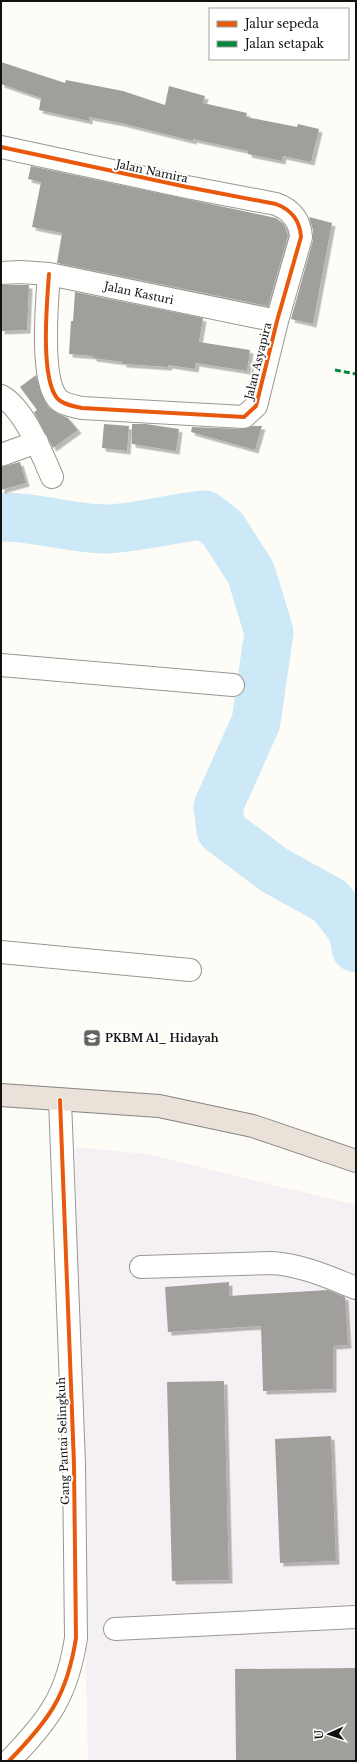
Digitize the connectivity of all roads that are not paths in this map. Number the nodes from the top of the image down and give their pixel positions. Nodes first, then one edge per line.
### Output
1 (1, 147) edge
2 (296, 218) joint
3 (1, 273) edge
4 (49, 274) junction
5 (277, 321) junction
6 (1, 396) edge
7 (37, 442) junction
8 (1, 454) edge
9 (52, 477) dead end
10 (1, 665) edge
11 (233, 685) dead end
12 (1, 952) edge
13 (190, 970) dead end
14 (1, 1095) edge
15 (60, 1100) junction
16 (356, 1161) edge
17 (141, 1267) dead end
18 (356, 1288) edge
19 (356, 1617) edge
20 (115, 1628) dead end
21 (9, 1761) edge

1 - 2 street, Jalan Namira
2 - 5 street, Jalan Asyapira
3 - 4 street, Jalan Kasturi
4 - 5 street, Jalan Kasturi
4 - 5 street, Jalan Asyapira
6 - 7 street
7 - 8 street
7 - 9 street
10 - 11 street
12 - 13 street
14 - 15 highway
15 - 16 highway
15 - 21 street, Gang Pantai Selingkuh
17 - 18 street
19 - 20 street

